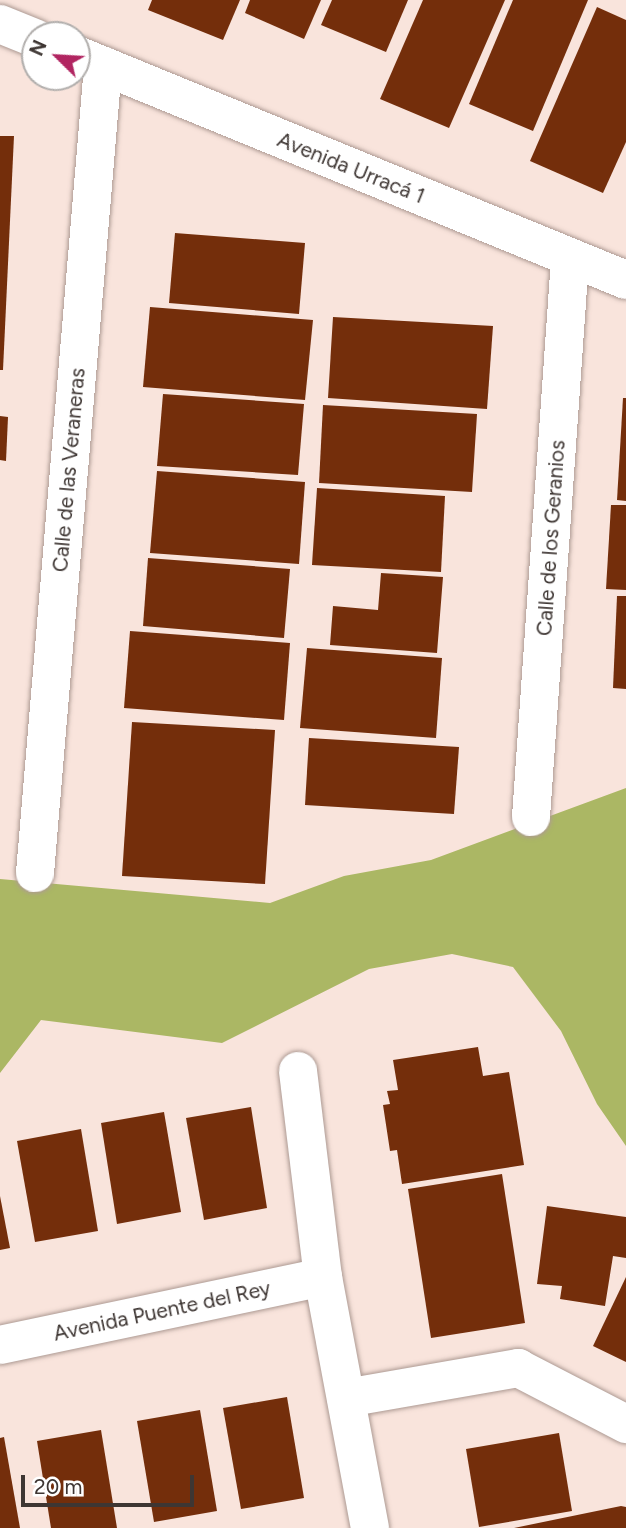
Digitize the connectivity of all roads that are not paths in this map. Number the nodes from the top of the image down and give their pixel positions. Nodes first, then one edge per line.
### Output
1 (0, 24) edge
2 (21, 32) edge
3 (91, 60) edge
4 (88, 91) edge
5 (570, 259) junction
6 (626, 280) edge
7 (531, 817) dead end
8 (35, 873) dead end
9 (298, 1071) dead end
10 (323, 1277) junction
11 (0, 1345) edge
12 (346, 1398) junction
13 (626, 1424) edge
14 (370, 1528) edge

1 - 2 street
3 - 5 street, Avenida Urracá 1
4 - 8 street, Calle de las Veraneras
5 - 6 street, Avenida Urracá 1
5 - 7 street, Calle de los Geranios
9 - 10 street
10 - 11 street, Avenida Puente del Rey
10 - 12 street
12 - 13 street
12 - 14 street

